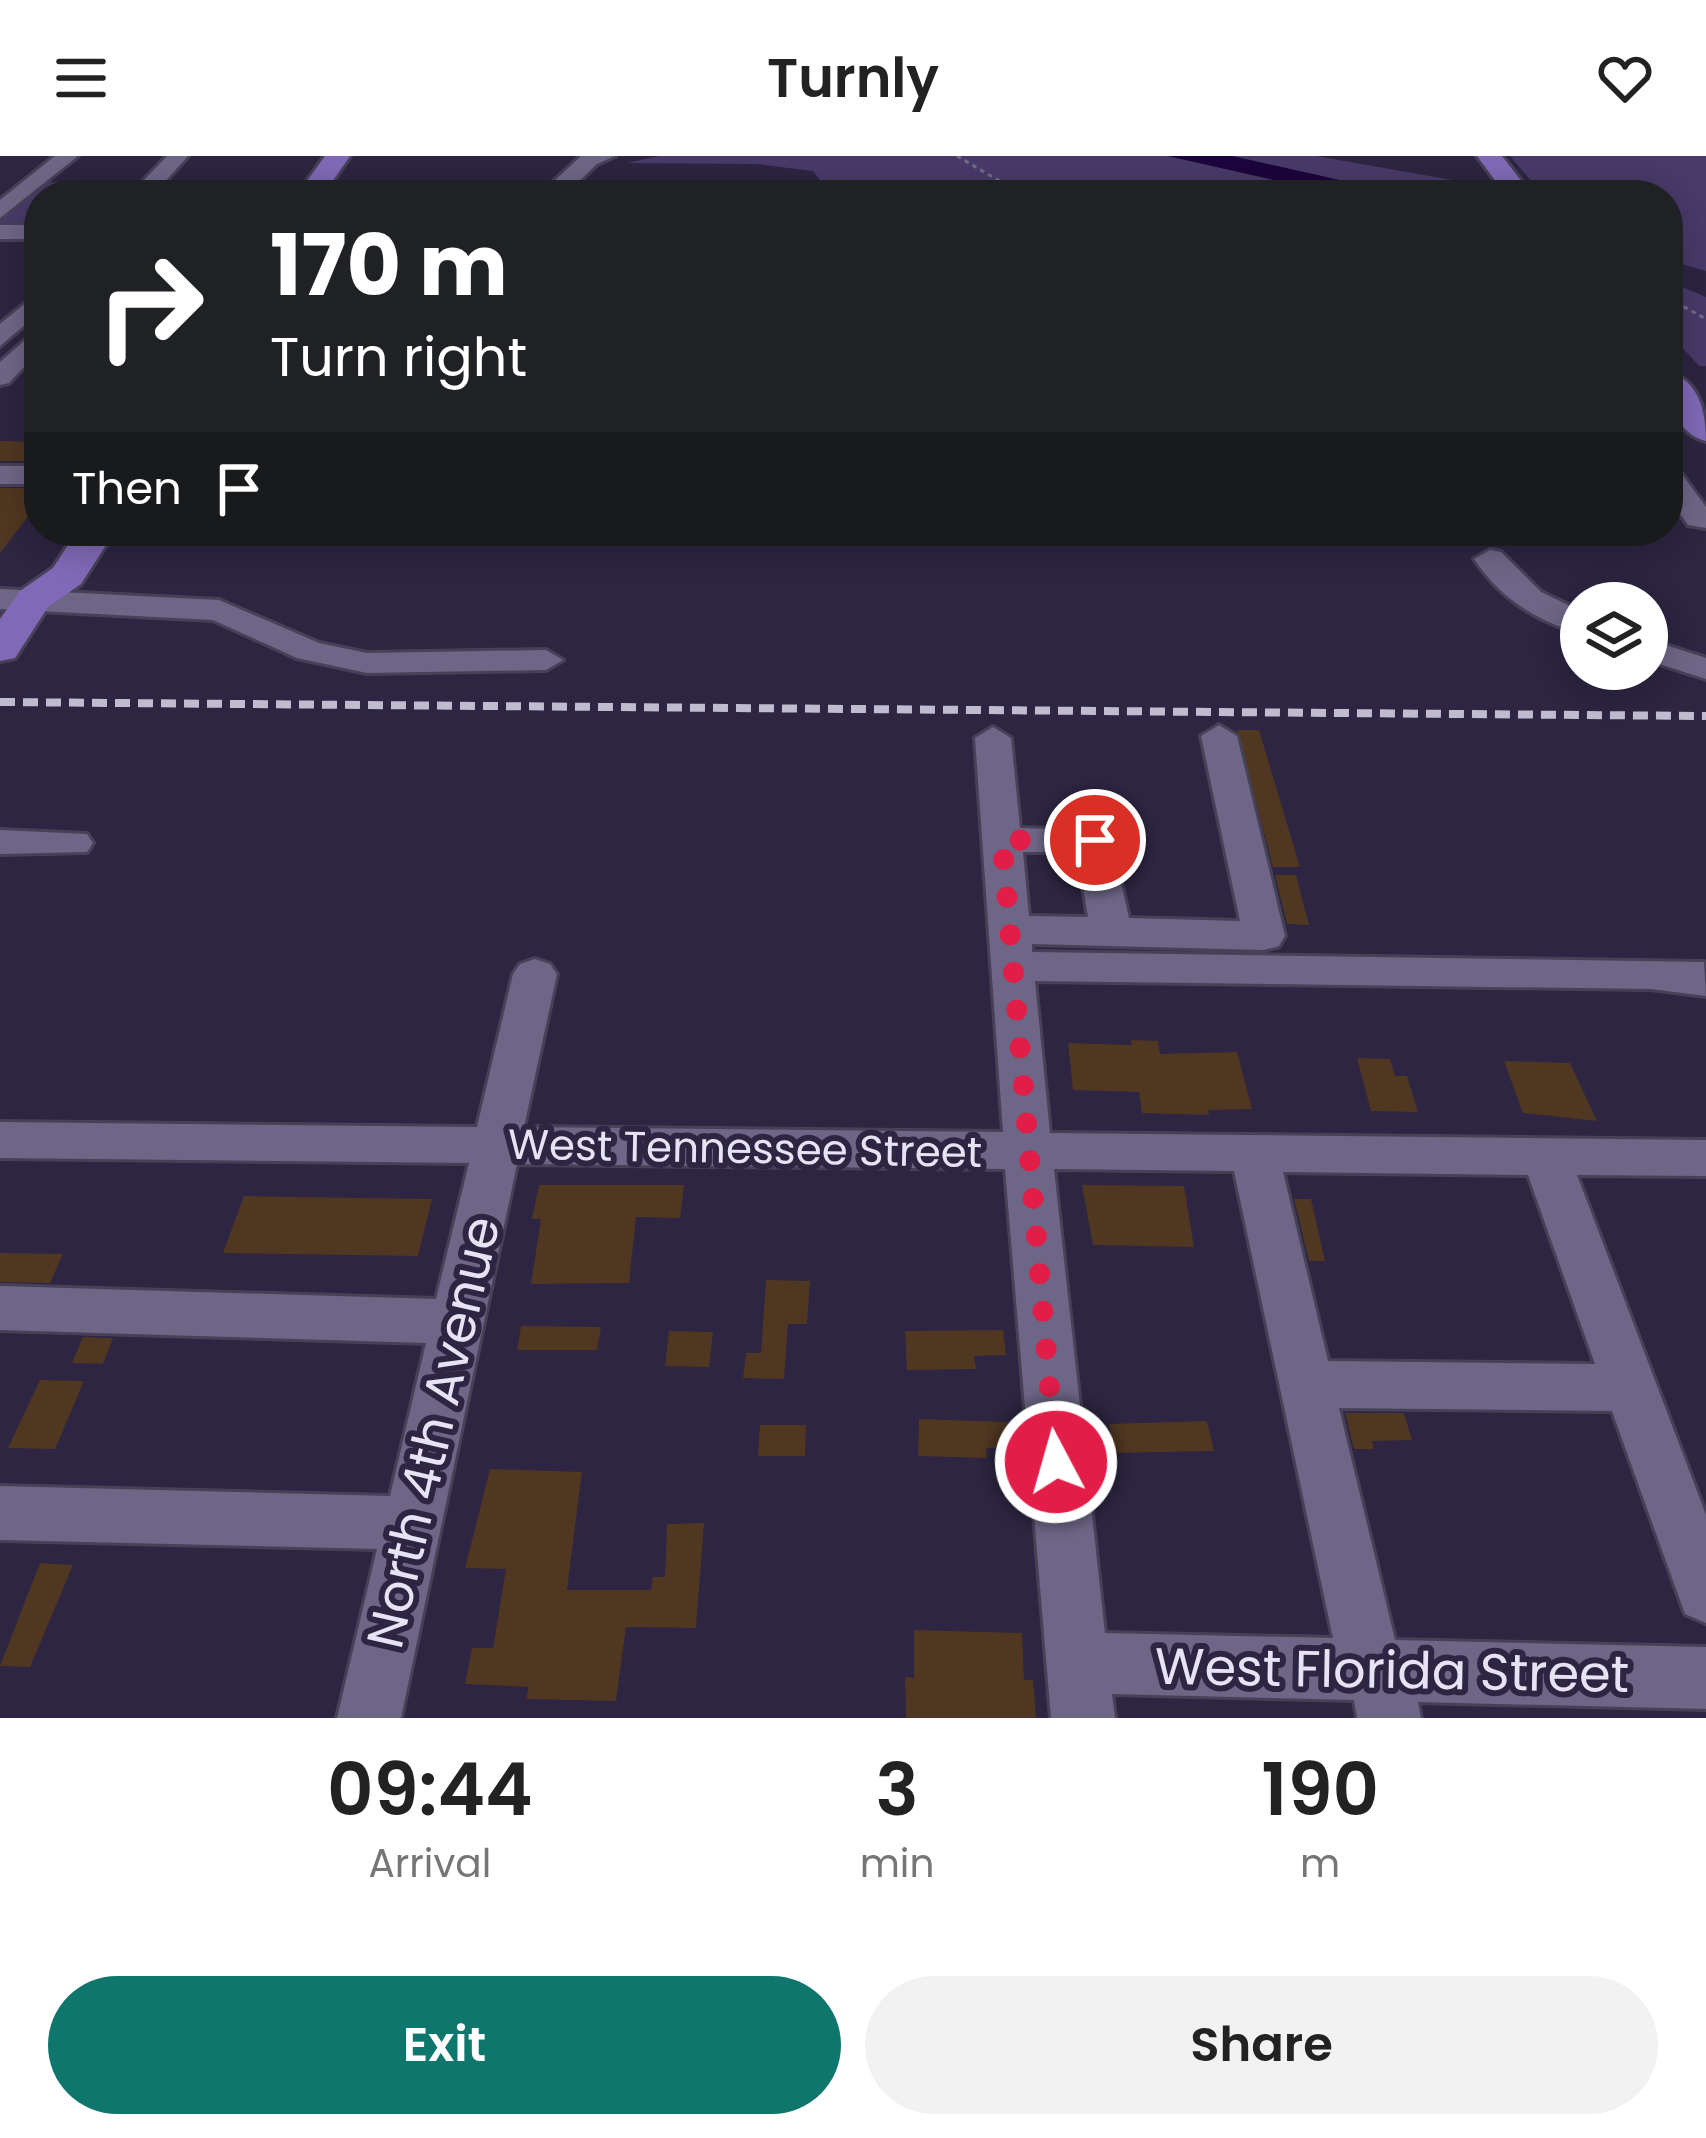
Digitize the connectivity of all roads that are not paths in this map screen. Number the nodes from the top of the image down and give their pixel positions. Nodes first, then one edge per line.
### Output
1 (68, 156) edge
2 (178, 156) edge
3 (361, 156) edge
4 (605, 156) edge
5 (1489, 156) edge
6 (29, 180) edge
7 (155, 180) edge
8 (336, 180) edge
9 (568, 180) edge
10 (1508, 180) edge
11 (11, 191) edge
12 (0, 212) edge
13 (24, 352) edge
14 (0, 377) edge
15 (1683, 404) edge
16 (1706, 431) edge
17 (58, 546) edge
18 (86, 546) edge
19 (1490, 559) dead end
20 (17, 599) edge
21 (1560, 614) edge
22 (0, 649) edge
23 (1668, 656) edge
24 (546, 660) dead end
25 (1706, 669) edge
26 (1219, 736) dead end
27 (993, 738) dead end
28 (1002, 840) junction
29 (0, 842) edge
30 (73, 843) dead end
31 (1111, 931) junction
32 (1013, 948) junction
33 (535, 974) dead end
34 (1705, 979) edge
35 (0, 1140) edge
36 (499, 1145) junction
37 (1031, 1151) junction
38 (1254, 1153) junction
39 (1546, 1156) junction
40 (1706, 1158) edge
41 (0, 1308) edge
42 (457, 1322) junction
43 (1309, 1384) junction
44 (1630, 1388) junction
45 (0, 1513) edge
46 (412, 1523) junction
47 (1706, 1594) edge
48 (1706, 1678) edge
49 (1380, 1686) edge
50 (1081, 1690) edge
51 (369, 1718) edge

1 - 6 street
2 - 7 street
3 - 8 main road
4 - 9 street
5 - 10 main road
11 - 12 street
13 - 14 street
15 - 16 main road
17 - 20 main road
18 - 20 main road
19 - 21 street
20 - 22 main road
20 - 24 street
23 - 25 street
26 - 31 street
27 - 28 street
28 - 31 street
28 - 32 street
29 - 30 street
31 - 32 street
32 - 34 street
32 - 37 street
33 - 36 street, North 4th Avenue
35 - 36 street, West Tennessee Street
36 - 37 street, West Tennessee Street
36 - 42 street, North 4th Avenue
37 - 38 street, West Tennessee Street
37 - 50 street
38 - 39 street, West Tennessee Street
38 - 43 street
39 - 40 street, West Tennessee Street
39 - 44 street
41 - 42 street
42 - 46 street, North 4th Avenue
43 - 44 street
43 - 49 street
44 - 47 street
45 - 46 street
46 - 51 street, North 4th Avenue
48 - 49 street, West Florida Street
49 - 50 street, West Florida Street

